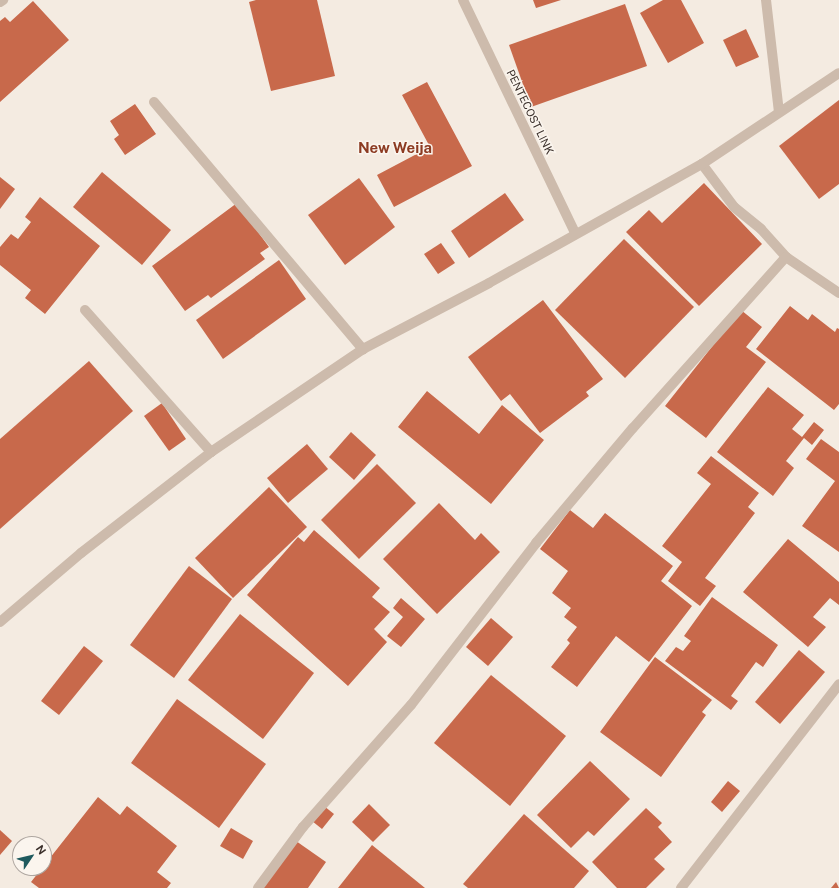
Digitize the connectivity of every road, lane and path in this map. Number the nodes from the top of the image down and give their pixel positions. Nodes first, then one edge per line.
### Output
1 (3, 0) edge
2 (463, 0) edge
3 (766, 0) edge
4 (0, 2) edge
5 (839, 73) edge
6 (154, 102) dead end
7 (779, 112) junction
8 (702, 164) junction
9 (575, 233) junction
10 (786, 257) junction
11 (839, 293) edge
12 (85, 310) dead end
13 (363, 349) junction
14 (211, 452) junction
15 (0, 622) edge
16 (839, 684) edge
17 (258, 888) edge
18 (681, 888) edge

1 - 4 street
2 - 9 street, PENTECOST LINK
3 - 7 street
5 - 7 street
6 - 13 street
7 - 8 street
8 - 9 street
8 - 10 street
9 - 13 street
10 - 11 street
10 - 17 street
12 - 14 street
13 - 14 street
14 - 15 street
16 - 18 street

